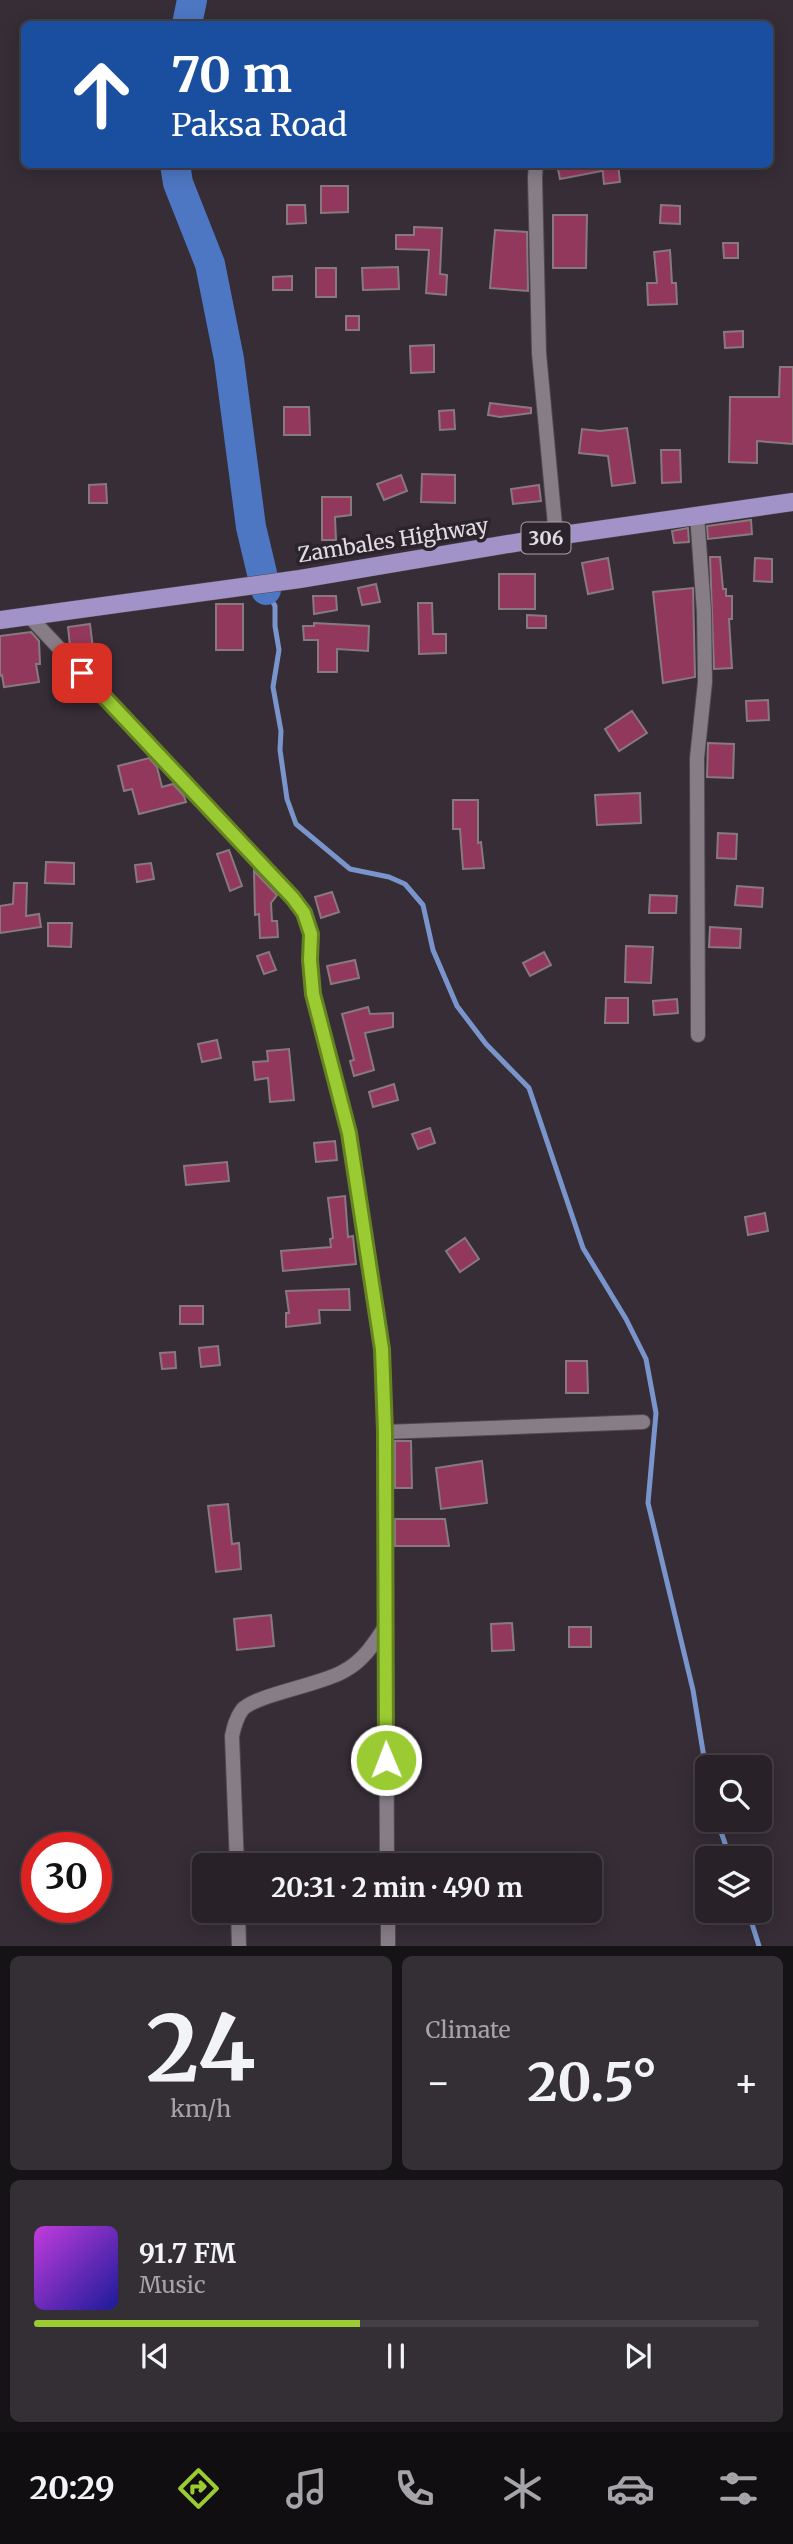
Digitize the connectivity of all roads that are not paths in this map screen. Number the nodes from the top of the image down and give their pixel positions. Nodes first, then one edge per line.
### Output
1 (536, 168) edge
2 (793, 502) edge
3 (697, 515) junction
4 (556, 536) junction
5 (29, 616) junction
6 (0, 620) edge
7 (698, 1035) dead end
8 (643, 1422) dead end
9 (385, 1432) junction
10 (385, 1627) junction
11 (236, 1853) edge
12 (387, 1853) edge
13 (238, 1923) edge
14 (387, 1923) edge
15 (239, 1945) edge
16 (388, 1945) edge

1 - 4 street
2 - 3 main road, Zambales Highway / 306
3 - 4 main road, Zambales Highway / 306
3 - 7 street
4 - 5 main road, Zambales Highway / 306
5 - 6 main road, Zambales Highway / 306
5 - 9 street
8 - 9 street
9 - 10 street
10 - 11 street
10 - 12 street
13 - 15 street
14 - 16 street

